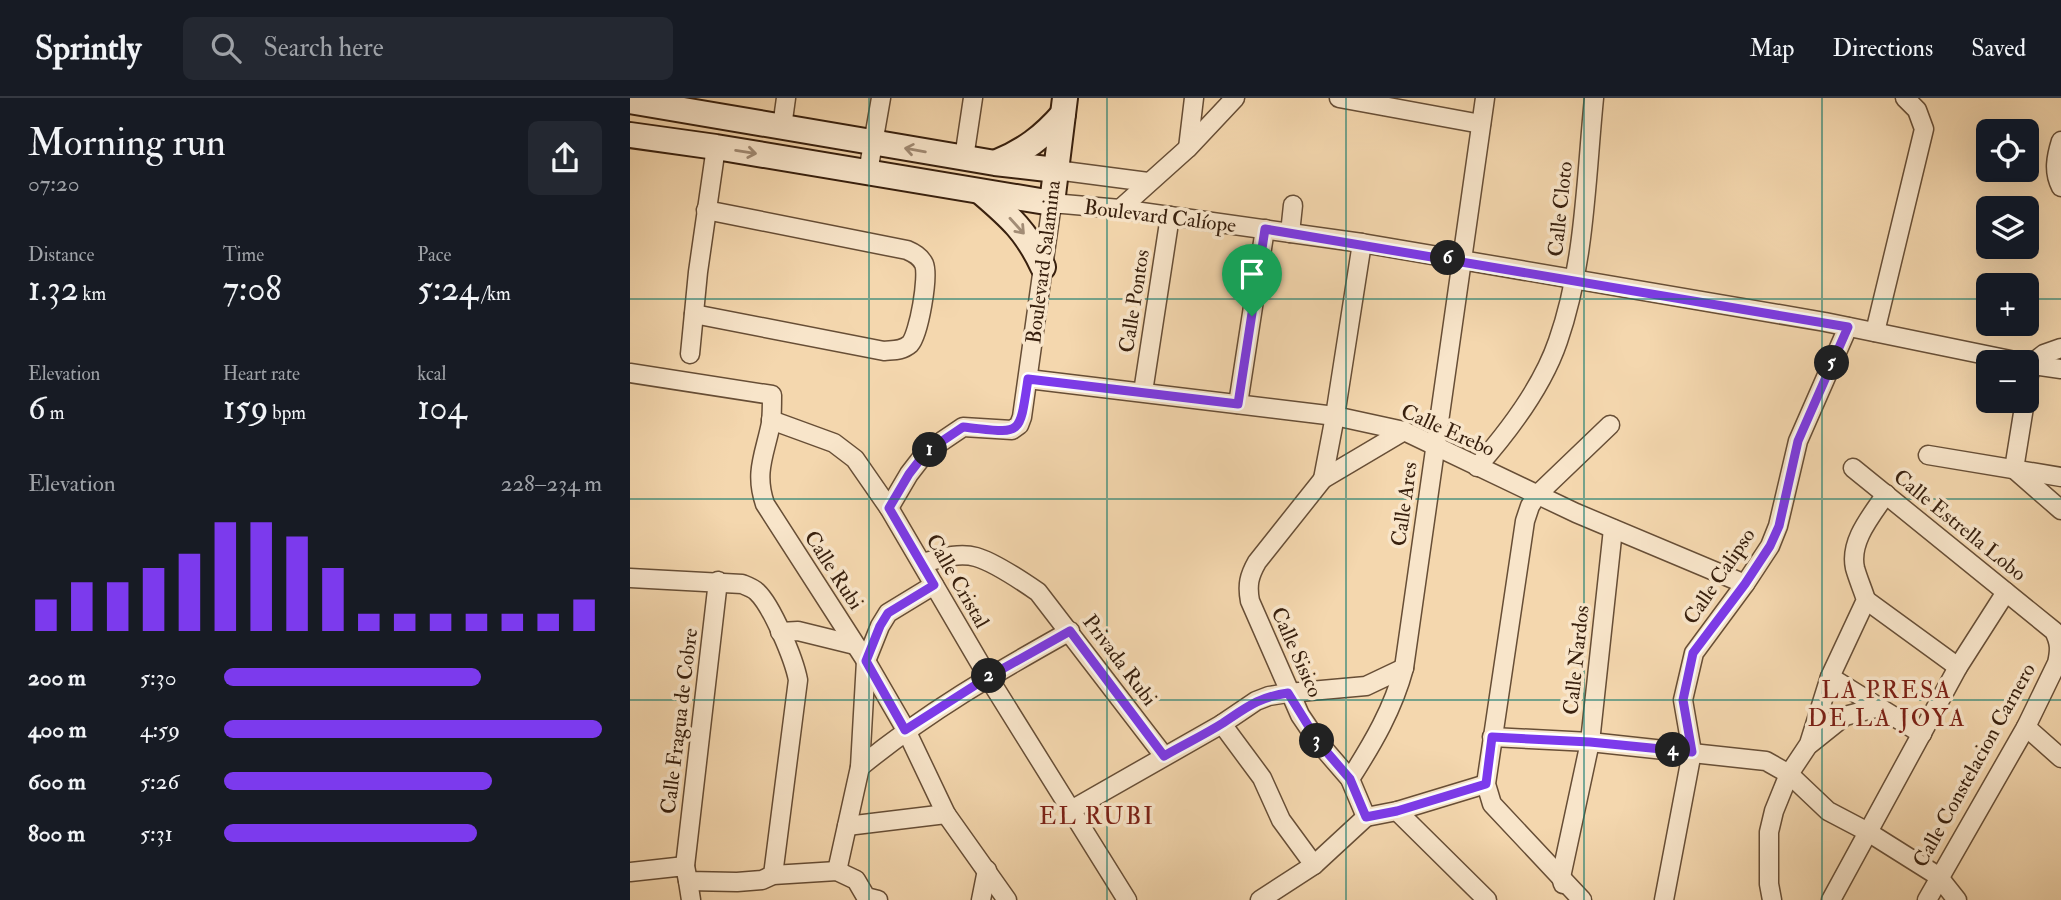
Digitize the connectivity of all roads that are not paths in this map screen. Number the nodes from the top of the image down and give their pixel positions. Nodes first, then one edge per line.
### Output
1 (786, 98) edge
2 (881, 98) edge
3 (973, 98) edge
4 (1082, 98) edge
5 (1194, 98) edge
6 (1236, 98) edge
7 (1339, 98) edge
8 (1485, 98) edge
9 (1594, 98) edge
10 (1905, 98) edge
11 (630, 101) edge
12 (689, 104) edge
13 (1064, 106) edge
14 (1481, 124) junction
15 (782, 127) junction
16 (630, 135) edge
17 (2061, 141) edge
18 (873, 143) junction
19 (716, 147) junction
20 (1188, 148) junction
21 (964, 158) junction
22 (995, 163) junction
23 (1064, 171) junction
24 (868, 172) junction
25 (1148, 182) junction
26 (2061, 187) edge
27 (982, 192) junction
28 (1060, 204) junction
29 (1293, 205) dead end
30 (1120, 209) junction
31 (706, 210) junction
32 (1170, 216) junction
33 (1265, 229) junction
34 (1290, 233) junction
35 (1362, 243) junction
36 (1460, 260) junction
37 (1043, 267) junction
38 (1574, 279) junction
39 (694, 314) junction
40 (1848, 327) junction
41 (1875, 332) junction
42 (2061, 348) edge
43 (1976, 353) edge
44 (690, 354) dead end
45 (2039, 356) edge
46 (2039, 365) edge
47 (2061, 369) edge
48 (630, 373) edge
49 (1028, 379) junction
50 (1143, 392) junction
51 (1238, 404) junction
52 (2023, 413) edge
53 (1335, 416) junction
54 (771, 420) junction
55 (1610, 425) dead end
56 (1404, 431) junction
57 (1435, 447) junction
58 (1928, 455) dead end
59 (1477, 467) junction
60 (1853, 468) dead end
61 (2014, 470) junction
62 (2061, 477) edge
63 (1322, 478) junction
64 (1886, 494) junction
65 (1537, 495) junction
66 (889, 508) junction
67 (2061, 510) edge
68 (1613, 529) junction
69 (922, 563) junction
70 (630, 578) edge
71 (719, 581) junction
72 (1745, 584) junction
73 (934, 585) junction
74 (2006, 592) junction
75 (1866, 600) junction
76 (880, 626) junction
77 (1070, 631) junction
78 (780, 632) junction
79 (851, 637) junction
80 (2060, 652) edge
81 (866, 661) junction
82 (1958, 667) junction
83 (1404, 668) junction
84 (988, 677) junction
85 (1830, 677) junction
86 (1288, 693) junction
87 (1879, 707) junction
88 (1222, 723) junction
89 (2026, 727) junction
90 (905, 730) junction
91 (1922, 734) junction
92 (1492, 737) junction
93 (1590, 742) junction
94 (1810, 744) junction
95 (1692, 752) junction
96 (1164, 756) junction
97 (2061, 758) edge
98 (860, 766) junction
99 (1789, 774) junction
100 (1350, 779) junction
101 (1486, 784) junction
102 (1072, 810) junction
103 (1397, 811) junction
104 (946, 814) junction
105 (1366, 817) junction
106 (847, 826) junction
107 (1868, 832) junction
108 (1314, 865) junction
109 (987, 870) junction
110 (837, 871) junction
111 (630, 872) edge
112 (686, 873) junction
113 (773, 875) junction
114 (1938, 876) junction
115 (1561, 877) junction
116 (1771, 898) edge
117 (870, 899) edge
118 (691, 900) edge
119 (981, 900) edge
120 (1007, 900) edge
121 (1127, 900) edge
122 (1260, 900) edge
123 (1487, 900) edge
124 (1568, 900) edge
125 (1583, 900) edge
126 (1664, 900) edge
127 (1831, 900) edge
128 (1927, 900) edge
129 (1957, 900) edge

1 - 15 street
2 - 18 street
3 - 21 street
4 - 23 street, Boulevard Salamina
5 - 20 street
6 - 20 street
7 - 14 street
8 - 14 street, Calle Ares
9 - 38 street, Calle Cloto
10 - 41 street
11 - 12 street
12 - 15 street
13 - 22 street
13 - 23 street, Boulevard Salamina
14 - 36 street, Calle Ares
15 - 18 street
16 - 19 street, Boulevard Calíope
17 - 26 street
21 -> 18 street
18 - 24 street
19 -> 24 street, Boulevard Calíope
19 - 31 street
20 - 25 street
21 - 22 street
22 - 23 street
23 - 25 street
23 - 28 street, Boulevard Salamina
24 - 27 street, Boulevard Calíope
25 - 30 street
27 - 28 street, Boulevard Calíope
27 -> 37 street
28 - 30 street, Boulevard Calíope
28 - 37 street, Boulevard Salamina
29 - 34 street
30 - 32 street, Boulevard Calíope
31 - 39 street
31 - 39 street
32 - 33 street, Boulevard Calíope
32 - 50 street, Calle Pontos
33 - 34 street, Boulevard Calíope
33 - 51 street
34 - 35 street, Boulevard Calíope
35 - 36 street, Boulevard Calíope
35 - 53 street
36 - 38 street, Boulevard Calíope
36 - 57 street, Calle Ares
37 - 49 street, Boulevard Salamina
38 - 40 street, Boulevard Calíope
38 - 59 street, Calle Cloto
39 - 44 street
40 - 41 street, Boulevard Calíope
40 - 72 street, Calle Calipso
41 - 43 street, Boulevard Calíope
42 - 45 street
46 - 47 street, Boulevard Calíope
48 - 54 street, Calle Rubi
49 - 50 street, Calle Erebo
49 - 66 street, Boulevard Salamina
50 - 51 street, Calle Erebo
51 - 53 street, Calle Erebo
52 - 61 street
53 - 56 street, Calle Erebo
53 - 63 street
54 - 66 street, Calle Cristal
54 - 79 street, Calle Rubi
55 - 65 street
56 - 57 street, Calle Erebo
56 - 63 street
57 - 59 street, Calle Erebo
57 - 83 street, Calle Ares
58 - 61 street
59 - 65 street, Calle Erebo
60 - 64 street, Calle Estrella Lobo
61 - 62 street
61 - 67 street
63 - 86 street, Calle Sisico
64 - 74 street, Calle Estrella Lobo
64 - 75 street
65 - 68 street, Calle Erebo
65 - 92 street
66 - 69 street, Calle Cristal
68 - 72 street, Calle Erebo
68 - 93 street, Calle Nardos
69 - 73 street, Calle Cristal
69 - 77 street, Privada Rubi
70 - 71 street
71 - 78 street
71 - 112 street, Calle Fragua de Cobre
72 - 95 street, Calle Calipso
73 - 76 street
73 - 84 street, Calle Cristal
74 - 80 street, Calle Estrella Lobo
74 - 82 street
75 - 82 street
75 - 85 street
76 - 79 street
76 - 81 street
77 - 84 street
77 - 96 street, Privada Rubi
78 - 79 street
78 - 113 street
79 - 81 street, Calle Rubi
80 - 89 street, Calle Constelacion Carnero
81 - 90 street, Calle Rubi
81 - 98 street
82 - 91 street
83 - 86 street
83 - 100 street, Calle Ares
84 - 90 street
84 - 102 street, Calle Cristal
85 - 87 street
85 - 94 street
86 - 88 street
86 - 100 street, Calle Sisico
87 - 91 street
87 - 94 street
88 - 96 street
88 - 108 street
89 - 97 street
89 - 114 street, Calle Constelacion Carnero
90 - 98 street
90 - 104 street, Calle Rubi
91 - 107 street
92 - 93 street
92 - 101 street
93 - 95 street
93 - 115 street, Calle Nardos
94 - 99 street
95 - 99 street
95 - 126 street, Calle Calipso
96 - 102 street
98 - 106 street
99 - 107 street
99 - 116 street
100 - 105 street, Calle Sisico
101 - 103 street
101 - 115 street
102 - 121 street, Calle Cristal
103 - 105 street
103 - 123 street
104 - 106 street
104 - 109 street, Calle Rubi
105 - 108 street
106 - 110 street
107 - 114 street
107 - 127 street
108 - 122 street
109 - 119 street
109 - 120 street, Calle Rubi
110 - 113 street
110 - 117 street
111 - 112 street
112 - 113 street
112 - 118 street, Calle Fragua de Cobre
114 - 128 street, Calle Constelacion Carnero
114 - 129 street
115 - 124 street
115 - 125 street

